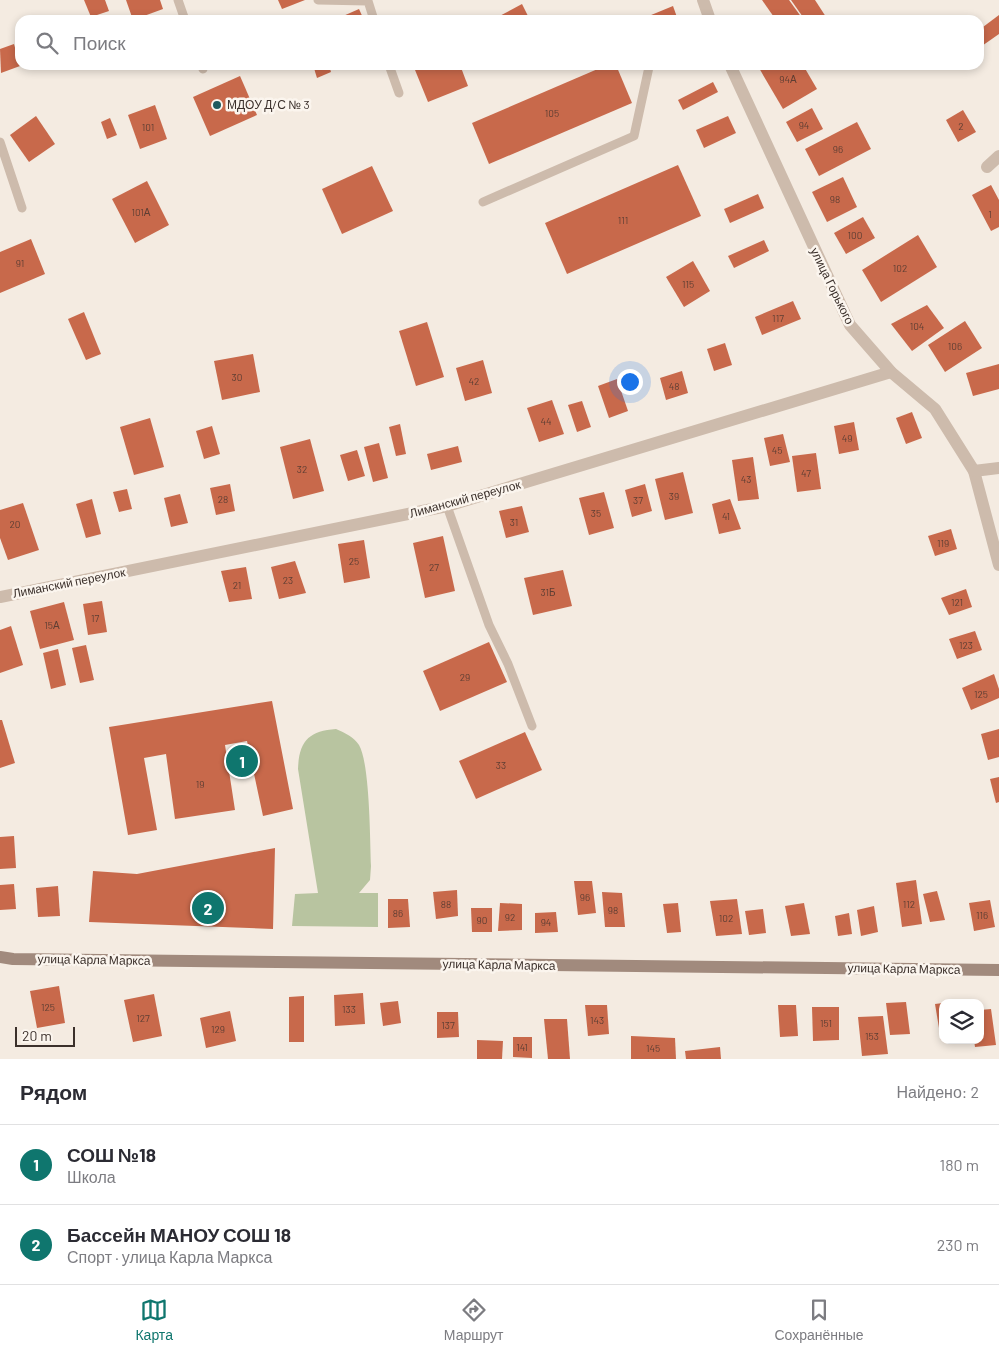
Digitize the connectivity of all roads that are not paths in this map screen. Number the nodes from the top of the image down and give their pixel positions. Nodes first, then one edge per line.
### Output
1 (178, 0) edge
2 (318, 0) edge
3 (703, 0) edge
4 (183, 15) edge
5 (372, 15) edge
6 (708, 15) edge
7 (391, 70) edge
8 (649, 70) edge
9 (732, 70) edge
10 (399, 93) dead end
11 (0, 142) edge
12 (999, 156) edge
13 (987, 167) dead end
14 (483, 202) dead end
15 (22, 208) dead end
16 (891, 372) junction
17 (999, 468) edge
18 (974, 472) junction
19 (447, 506) junction
20 (999, 565) edge
21 (0, 597) edge
22 (532, 726) dead end
23 (0, 956) edge
24 (999, 970) edge

1 - 4 lane
2 - 5 lane
3 - 6 street
7 - 10 lane
8 - 14 lane
9 - 16 street, улица Горького
11 - 15 lane
12 - 13 street
16 - 18 street, улица Горького
16 - 19 street, Лиманский переулок
17 - 18 street
18 - 20 street, улица Горького
19 - 21 street, Лиманский переулок
19 - 22 lane
23 - 24 main road, улица Карла Маркса

